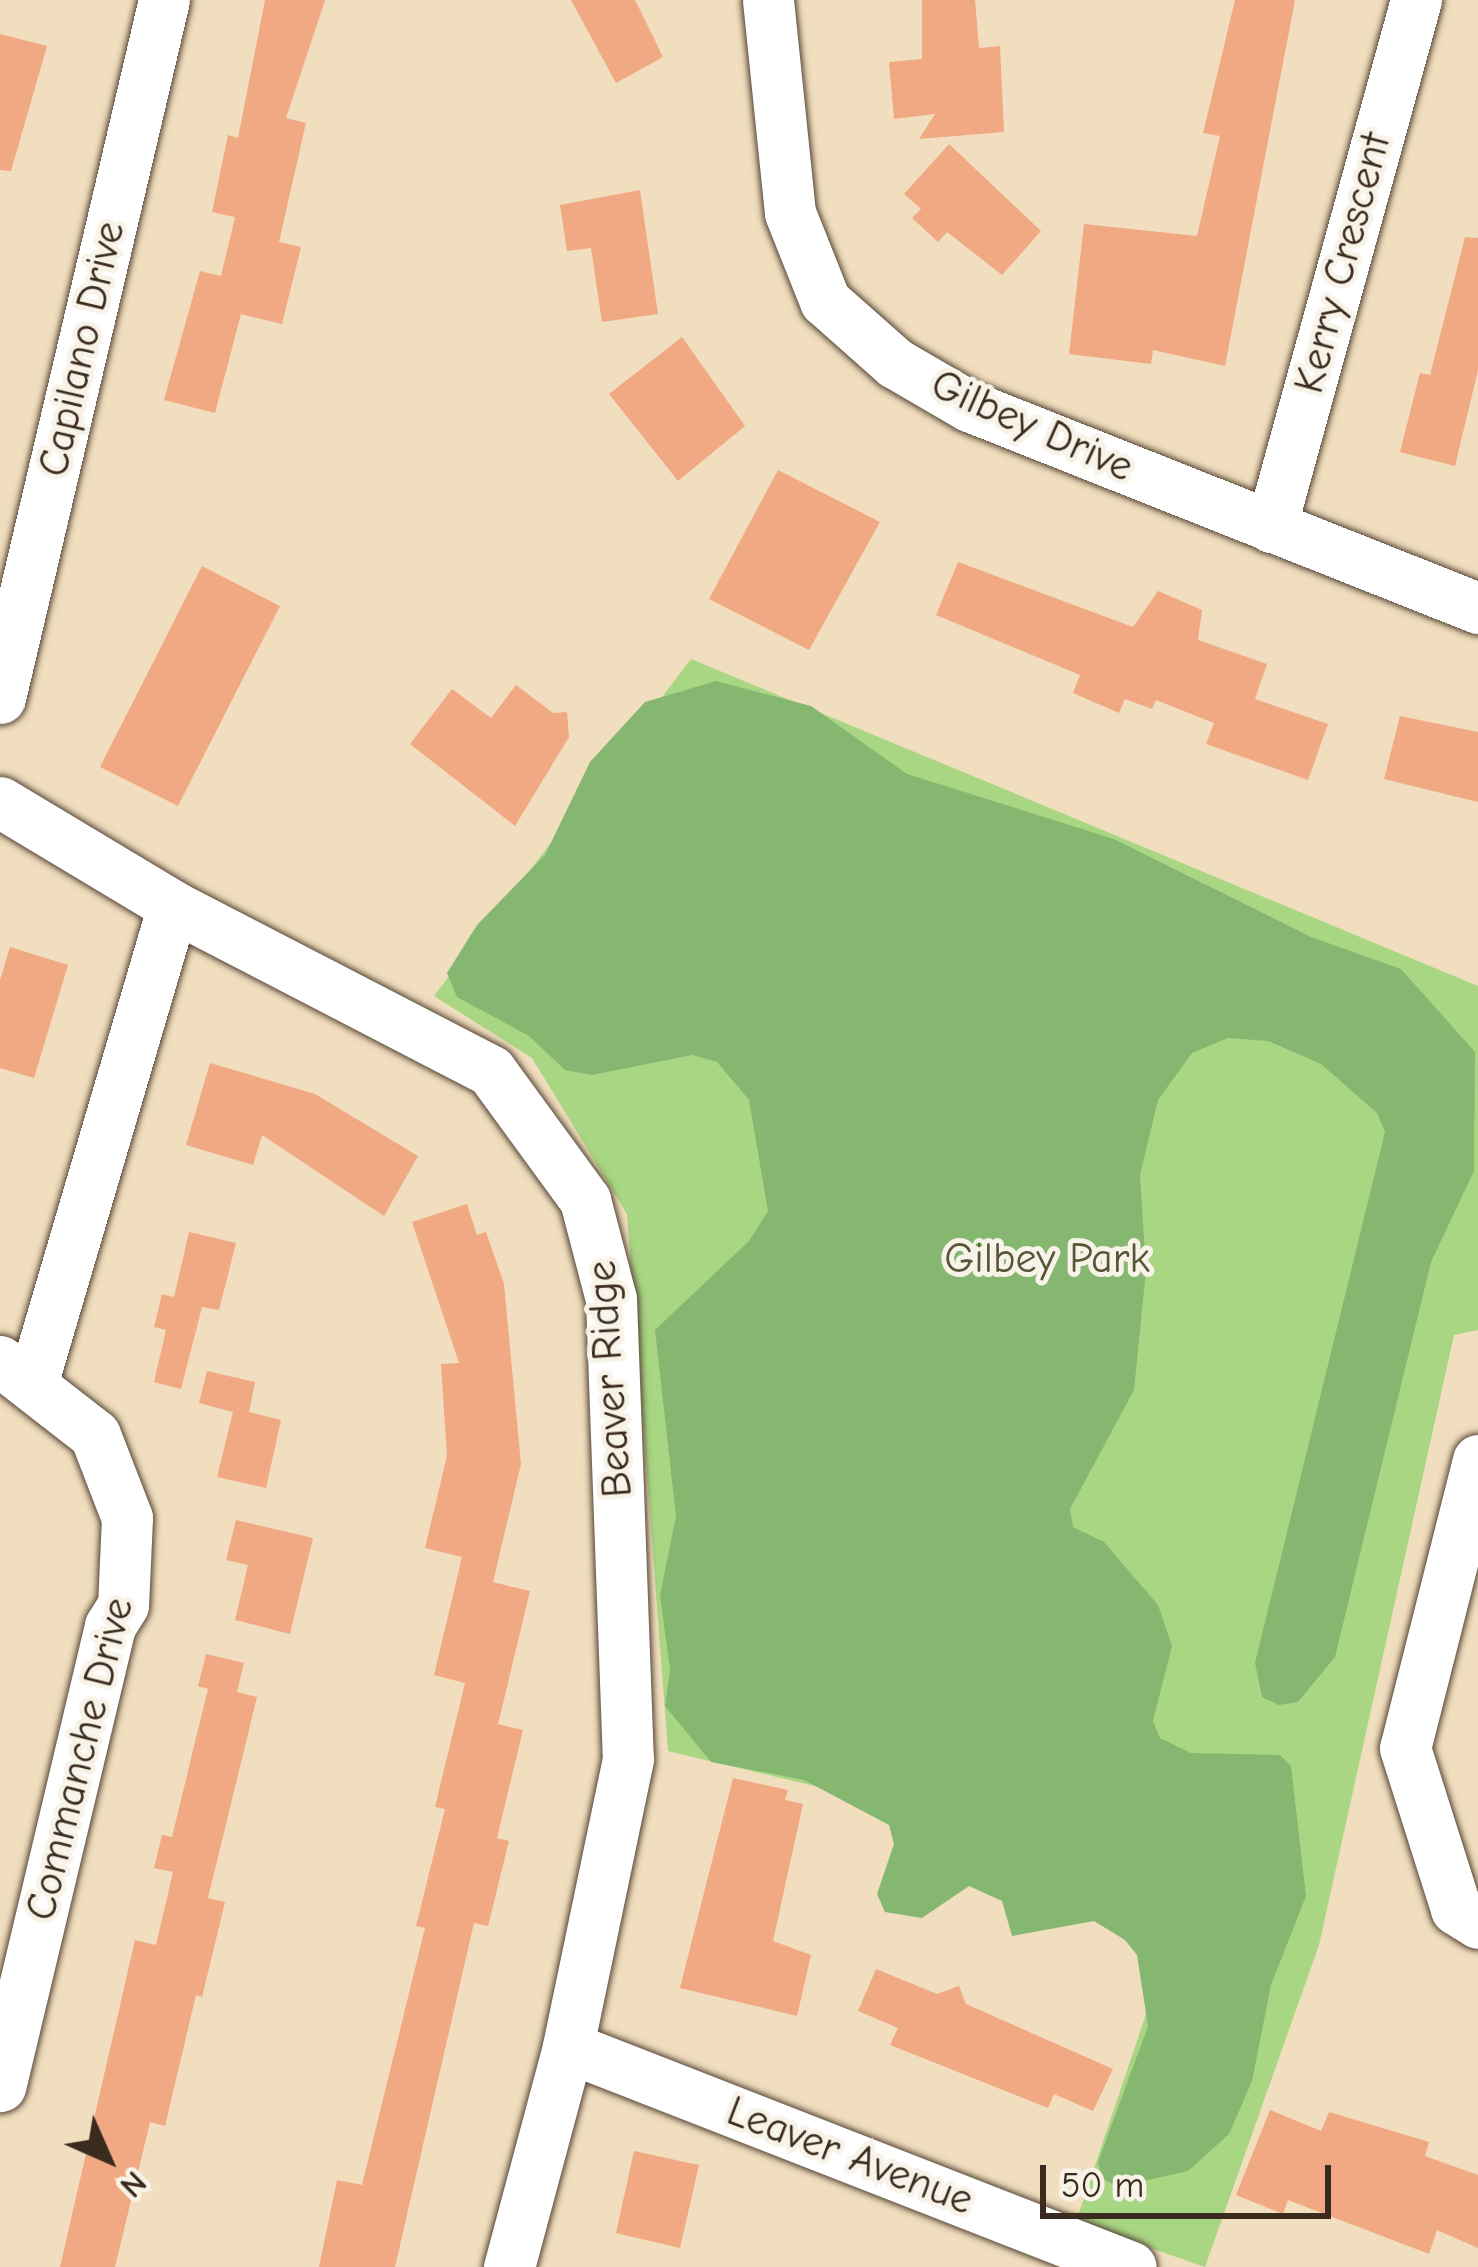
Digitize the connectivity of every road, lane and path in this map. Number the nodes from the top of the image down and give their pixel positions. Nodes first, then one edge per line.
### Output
1 (164, 0) edge
2 (768, 0) edge
3 (1415, 0) edge
4 (1270, 526) junction
5 (1478, 608) edge
6 (0, 698) edge
7 (0, 802) edge
8 (173, 906) junction
9 (17, 1371) edge
10 (1478, 1460) edge
11 (1478, 1922) edge
12 (568, 2047) junction
13 (0, 2086) edge
14 (508, 2267) edge
15 (1131, 2267) edge

1 - 6 street, Capilano Drive
2 - 4 street, Gilbey Drive
3 - 4 street, Kerry Crescent
4 - 5 street, Gilbey Drive
7 - 8 street, Beaver Ridge
8 - 9 street, Commanche Drive
8 - 12 street, Beaver Ridge
9 - 13 street, Commanche Drive
10 - 11 street
12 - 14 street, Beaver Ridge
12 - 15 street, Leaver Avenue

